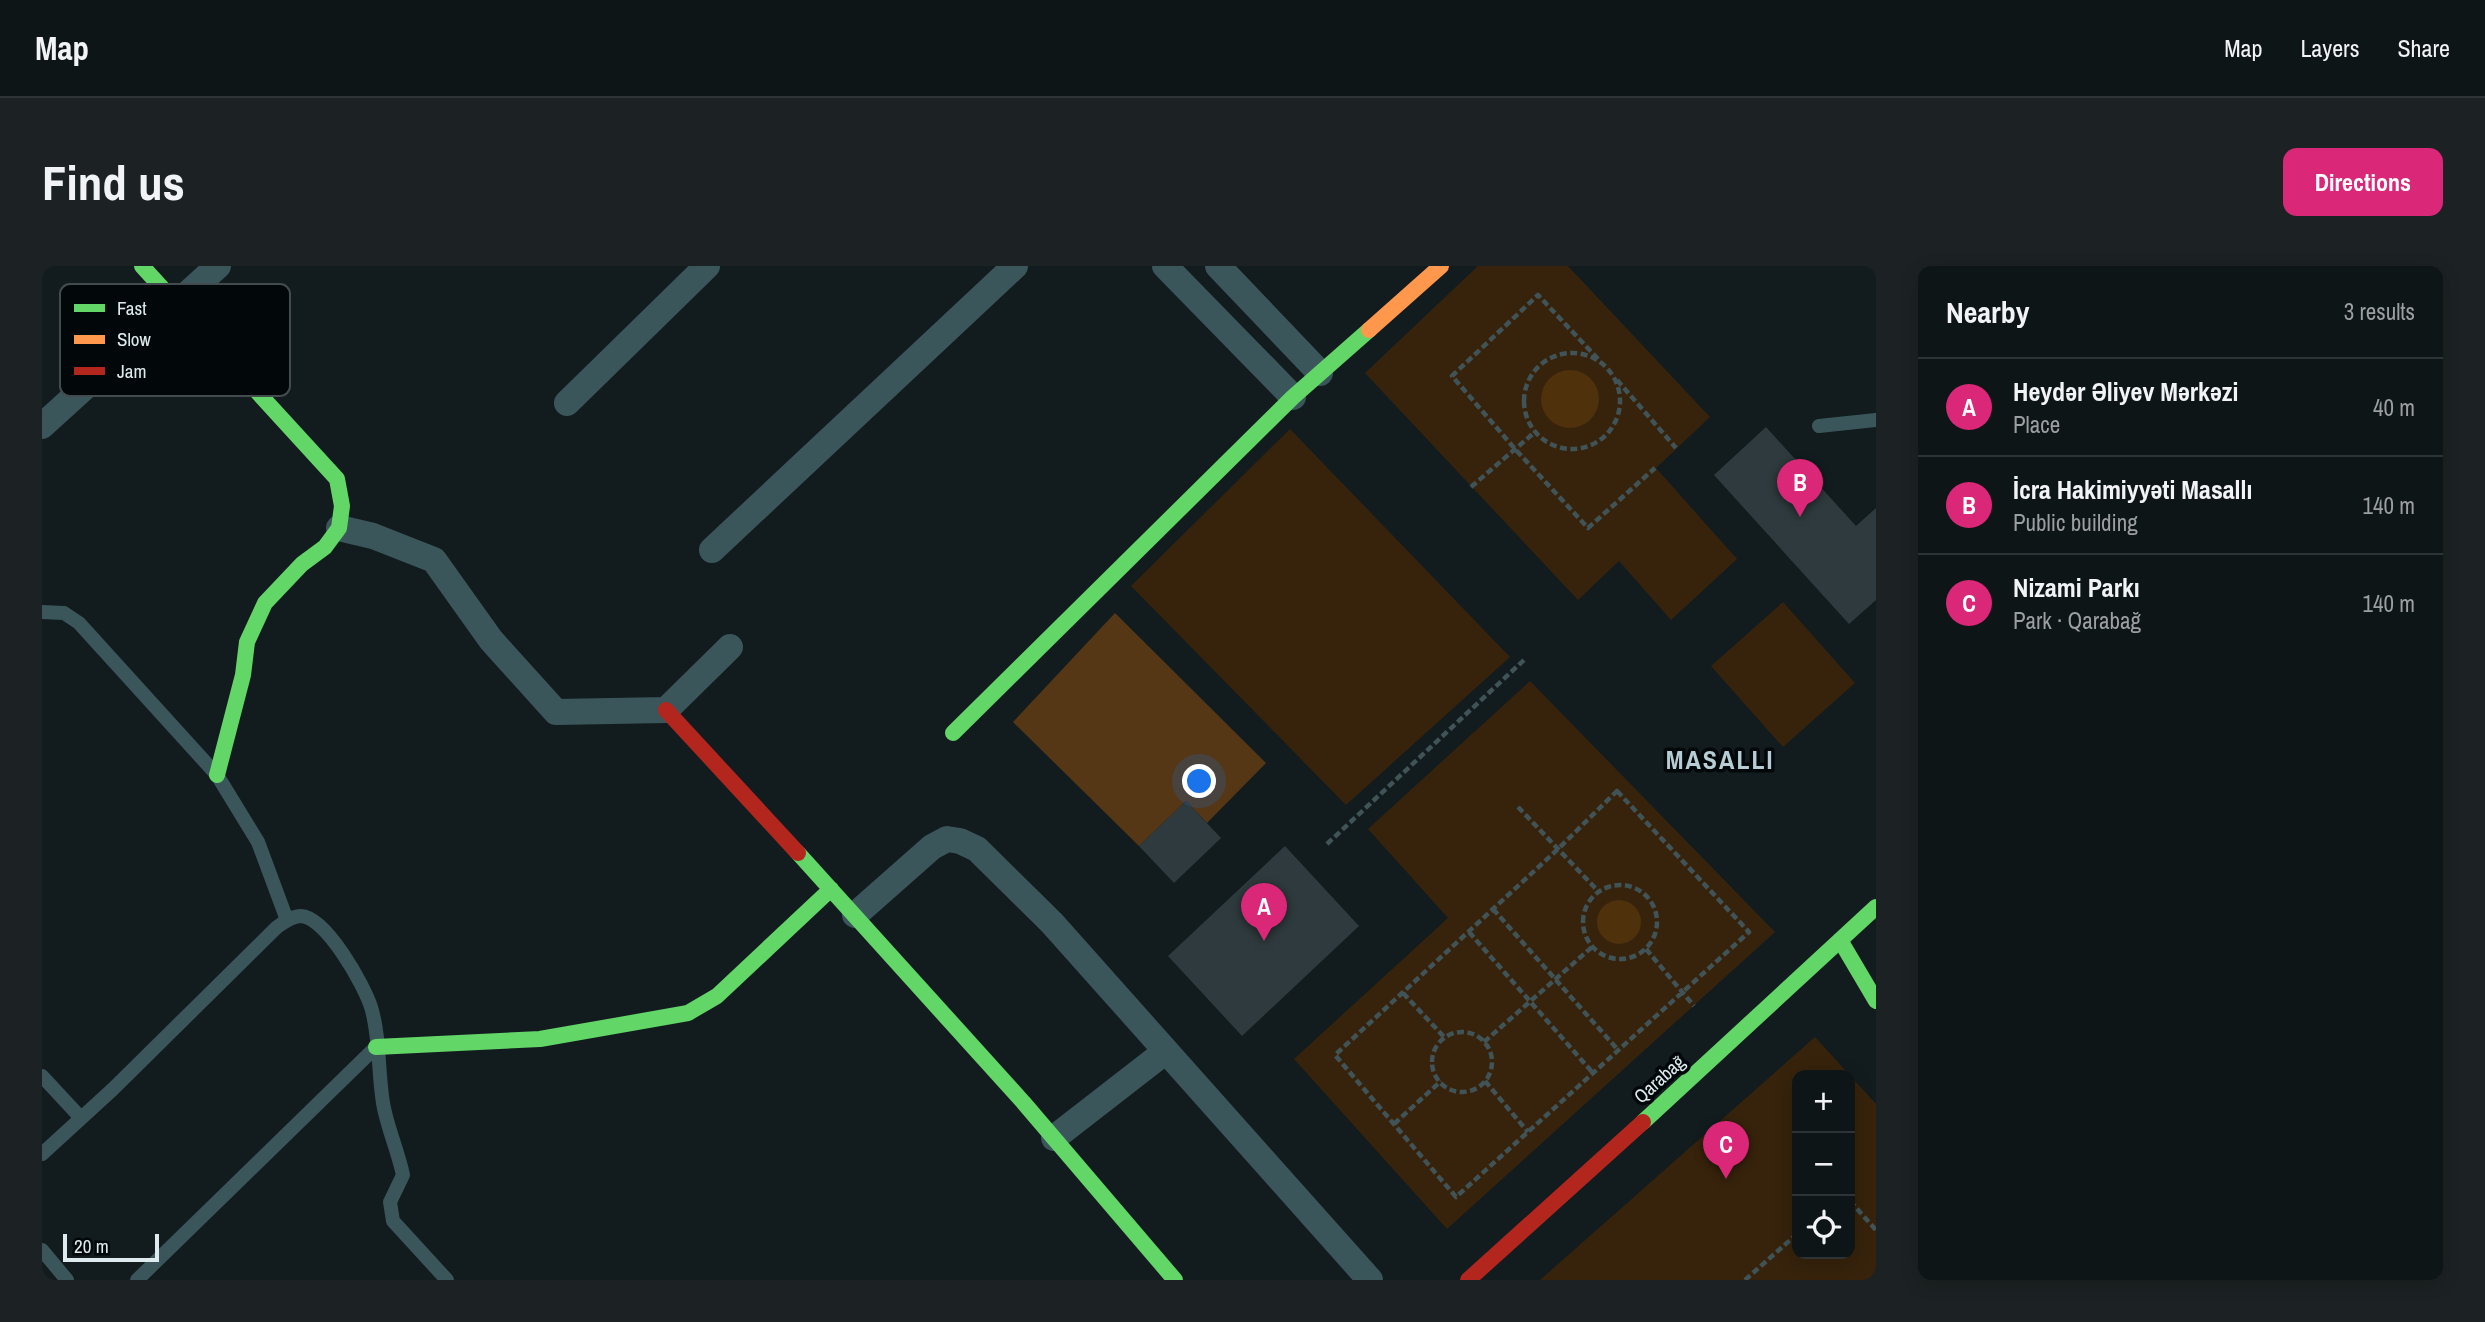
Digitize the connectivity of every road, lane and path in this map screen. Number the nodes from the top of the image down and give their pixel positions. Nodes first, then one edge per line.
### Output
1 (142, 266) edge
2 (218, 266) edge
3 (707, 266) edge
4 (1015, 266) edge
5 (1166, 266) edge
6 (1218, 266) edge
7 (1441, 266) edge
8 (158, 284) edge
9 (198, 284) edge
10 (1598, 359) junction
11 (1320, 373) junction
12 (1616, 378) junction
13 (75, 396) edge
14 (261, 396) edge
15 (1293, 397) junction
16 (567, 402) dead end
17 (1876, 420) edge
18 (42, 426) edge
19 (1819, 426) dead end
20 (1535, 432) junction
21 (1676, 448) dead end
22 (1515, 449) junction
23 (1655, 468) dead end
24 (1471, 487) dead end
25 (339, 528) junction
26 (712, 550) dead end
27 (42, 612) edge
28 (730, 647) dead end
29 (1524, 660) dead end
30 (666, 710) junction
31 (953, 733) dead end
32 (217, 775) junction
33 (1518, 807) dead end
34 (1327, 844) dead end
35 (1558, 849) junction
36 (831, 889) junction
37 (1598, 891) junction
38 (1876, 907) edge
39 (1493, 909) junction
40 (855, 915) junction
41 (286, 920) junction
42 (1468, 932) junction
43 (1840, 940) junction
44 (1592, 947) junction
45 (1646, 949) junction
46 (1556, 979) junction
47 (1682, 992) junction
48 (1403, 993) junction
49 (1531, 1001) junction
50 (1876, 1001) edge
51 (1694, 1006) dead end
52 (1445, 1038) junction
53 (1484, 1042) junction
54 (376, 1046) junction
55 (1618, 1050) junction
56 (1166, 1051) junction
57 (1593, 1073) junction
58 (42, 1076) edge
59 (1485, 1081) junction
60 (1441, 1082) junction
61 (81, 1118) junction
62 (1394, 1124) junction
63 (1528, 1132) junction
64 (1054, 1138) junction
65 (42, 1154) edge
66 (1855, 1207) edge
67 (1876, 1230) edge
68 (1792, 1238) edge
69 (42, 1250) edge
70 (68, 1280) edge
71 (137, 1280) edge
72 (447, 1280) edge
73 (1175, 1280) edge
74 (1370, 1280) edge
75 (1468, 1280) edge
76 (1745, 1280) edge

1 - 8 street
2 - 9 street
3 - 16 street
4 - 26 street
5 - 15 street
6 - 11 street
7 - 11 street
10 - 12 path
10 - 20 path
10 - 22 path
11 - 15 street
12 - 20 path
12 - 21 path
13 - 18 street
14 - 25 street
15 - 31 street
17 - 19 lane
20 - 22 path
22 - 23 path
22 - 24 path
25 - 30 street
25 - 32 street
27 - 32 lane
28 - 30 street
29 - 34 path
30 - 36 street
32 - 41 lane
33 - 35 path
35 - 37 path
35 - 39 path
35 - 47 path
36 - 40 street
36 - 54 street
37 - 44 path
37 - 45 path
38 - 43 street, Qarabağ
39 - 42 path
39 - 46 path
40 - 56 street
40 - 64 street
41 - 54 lane
41 - 61 lane
42 - 48 path
42 - 49 path
43 - 50 street
43 - 75 street, Qarabağ
44 - 45 path
44 - 46 path
45 - 47 path
46 - 49 path
46 - 55 path
47 - 51 path
47 - 55 path
48 - 52 path
48 - 62 path
49 - 53 path
49 - 57 path
52 - 53 path
52 - 60 path
53 - 59 path
54 - 71 lane
54 - 72 lane
55 - 57 path
56 - 64 street
56 - 74 street
57 - 63 path
58 - 61 lane
59 - 60 path
59 - 63 path
60 - 62 path
61 - 65 lane
62 - 63 path
64 - 73 street
66 - 67 path
68 - 76 path
69 - 70 lane

